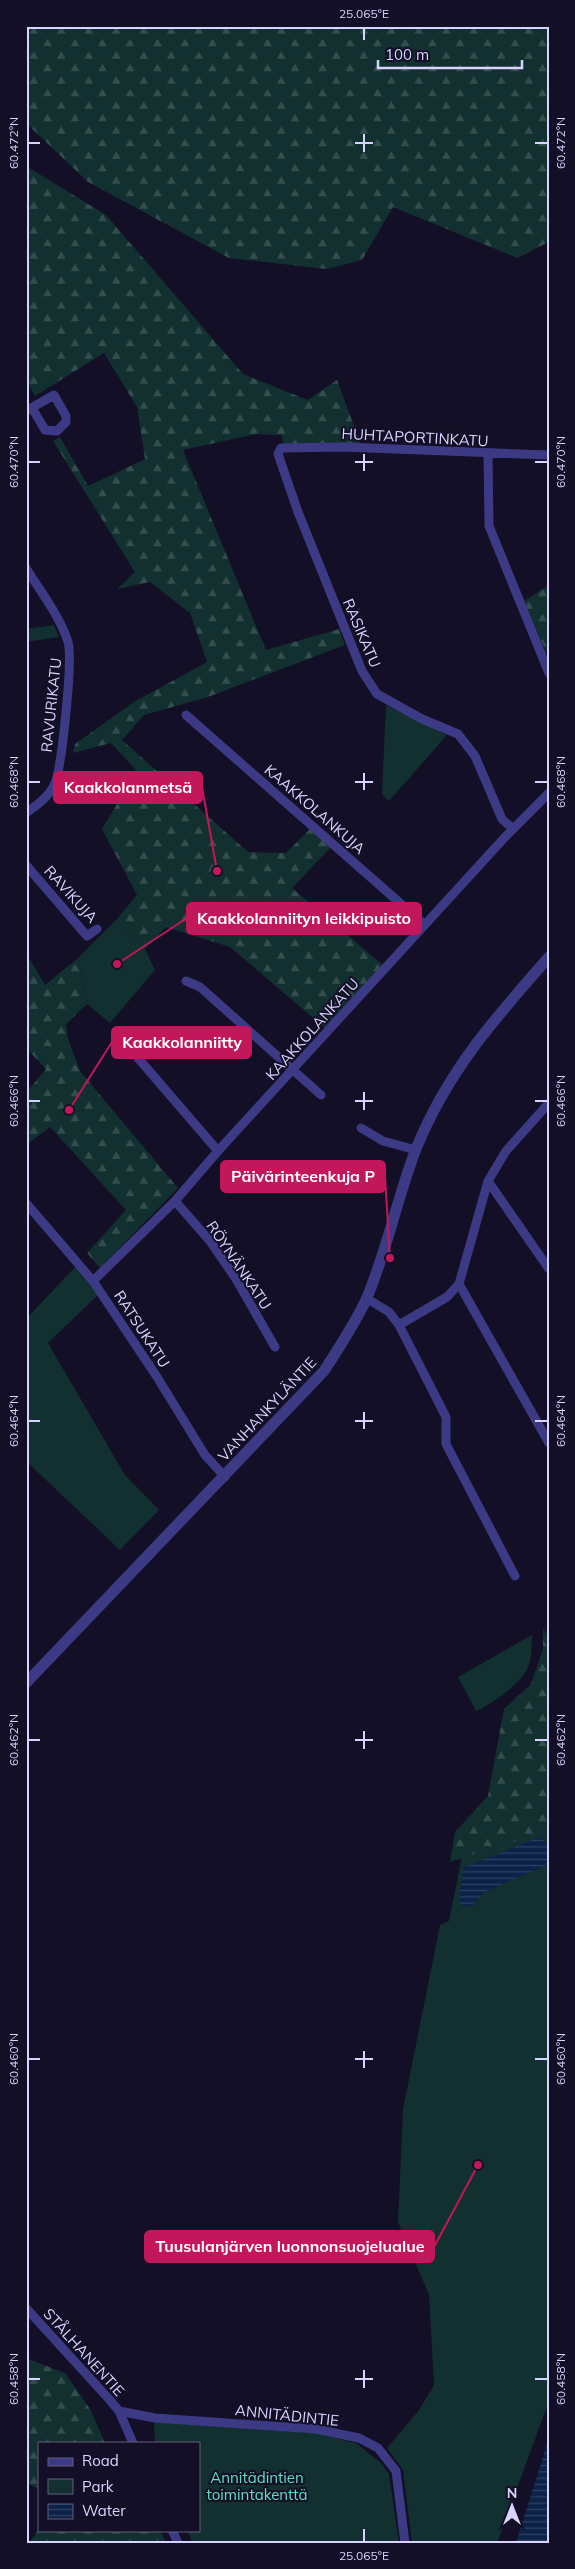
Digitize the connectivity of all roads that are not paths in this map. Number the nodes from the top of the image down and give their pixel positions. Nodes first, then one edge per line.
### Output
1 (281, 448) joint
2 (488, 454) junction
3 (549, 456) edge
4 (26, 568) edge
5 (549, 673) edge
6 (186, 715) dead end
7 (549, 793) edge
8 (26, 813) edge
9 (513, 829) junction
10 (26, 866) edge
11 (425, 925) junction
12 (96, 929) dead end
13 (549, 957) edge
14 (186, 982) dead end
15 (128, 1040) dead end
16 (292, 1070) junction
17 (321, 1094) dead end
18 (547, 1110) edge
19 (361, 1128) dead end
20 (416, 1150) junction
21 (218, 1151) junction
22 (488, 1181) junction
23 (175, 1201) junction
24 (26, 1203) edge
25 (549, 1269) edge
26 (93, 1281) junction
27 (459, 1284) junction
28 (366, 1298) junction
29 (399, 1324) junction
30 (275, 1347) dead end
31 (549, 1442) edge
32 (224, 1477) junction
33 (515, 1576) dead end
34 (26, 1683) edge
35 (26, 2308) edge
36 (119, 2411) junction
37 (133, 2442) edge
38 (405, 2543) edge

1 - 2 street, HUHTAPORTINKATU
1 - 9 street, RASIKATU
2 - 3 street, HUHTAPORTINKATU
2 - 5 street
4 - 8 street, RAVURIKATU
6 - 11 street, KAAKKOLANKUJA
7 - 9 street, KAAKKOLANKATU
9 - 11 street, KAAKKOLANKATU
10 - 12 street, RAVIKUJA
11 - 16 street, KAAKKOLANKATU
13 - 20 street, VANHANKYLÄNTIE
14 - 16 street
15 - 21 street
16 - 17 street
16 - 21 street, KAAKKOLANKATU
18 - 22 street
19 - 20 street
20 - 28 street, VANHANKYLÄNTIE
21 - 23 street, KAAKKOLANKATU
22 - 25 street
22 - 27 street
23 - 26 street, KAAKKOLANKATU
23 - 30 street, RÖYNÄNKATU
24 - 26 street, RATSUKATU
26 - 32 street, RATSUKATU
27 - 29 street
27 - 31 street
28 - 29 street
28 - 32 street, VANHANKYLÄNTIE
29 - 33 street
32 - 34 street, VANHANKYLÄNTIE
35 - 36 street, STÅLHANENTIE
36 - 37 street, STÅLHANENTIE
36 - 38 street, ANNITÄDINTIE

